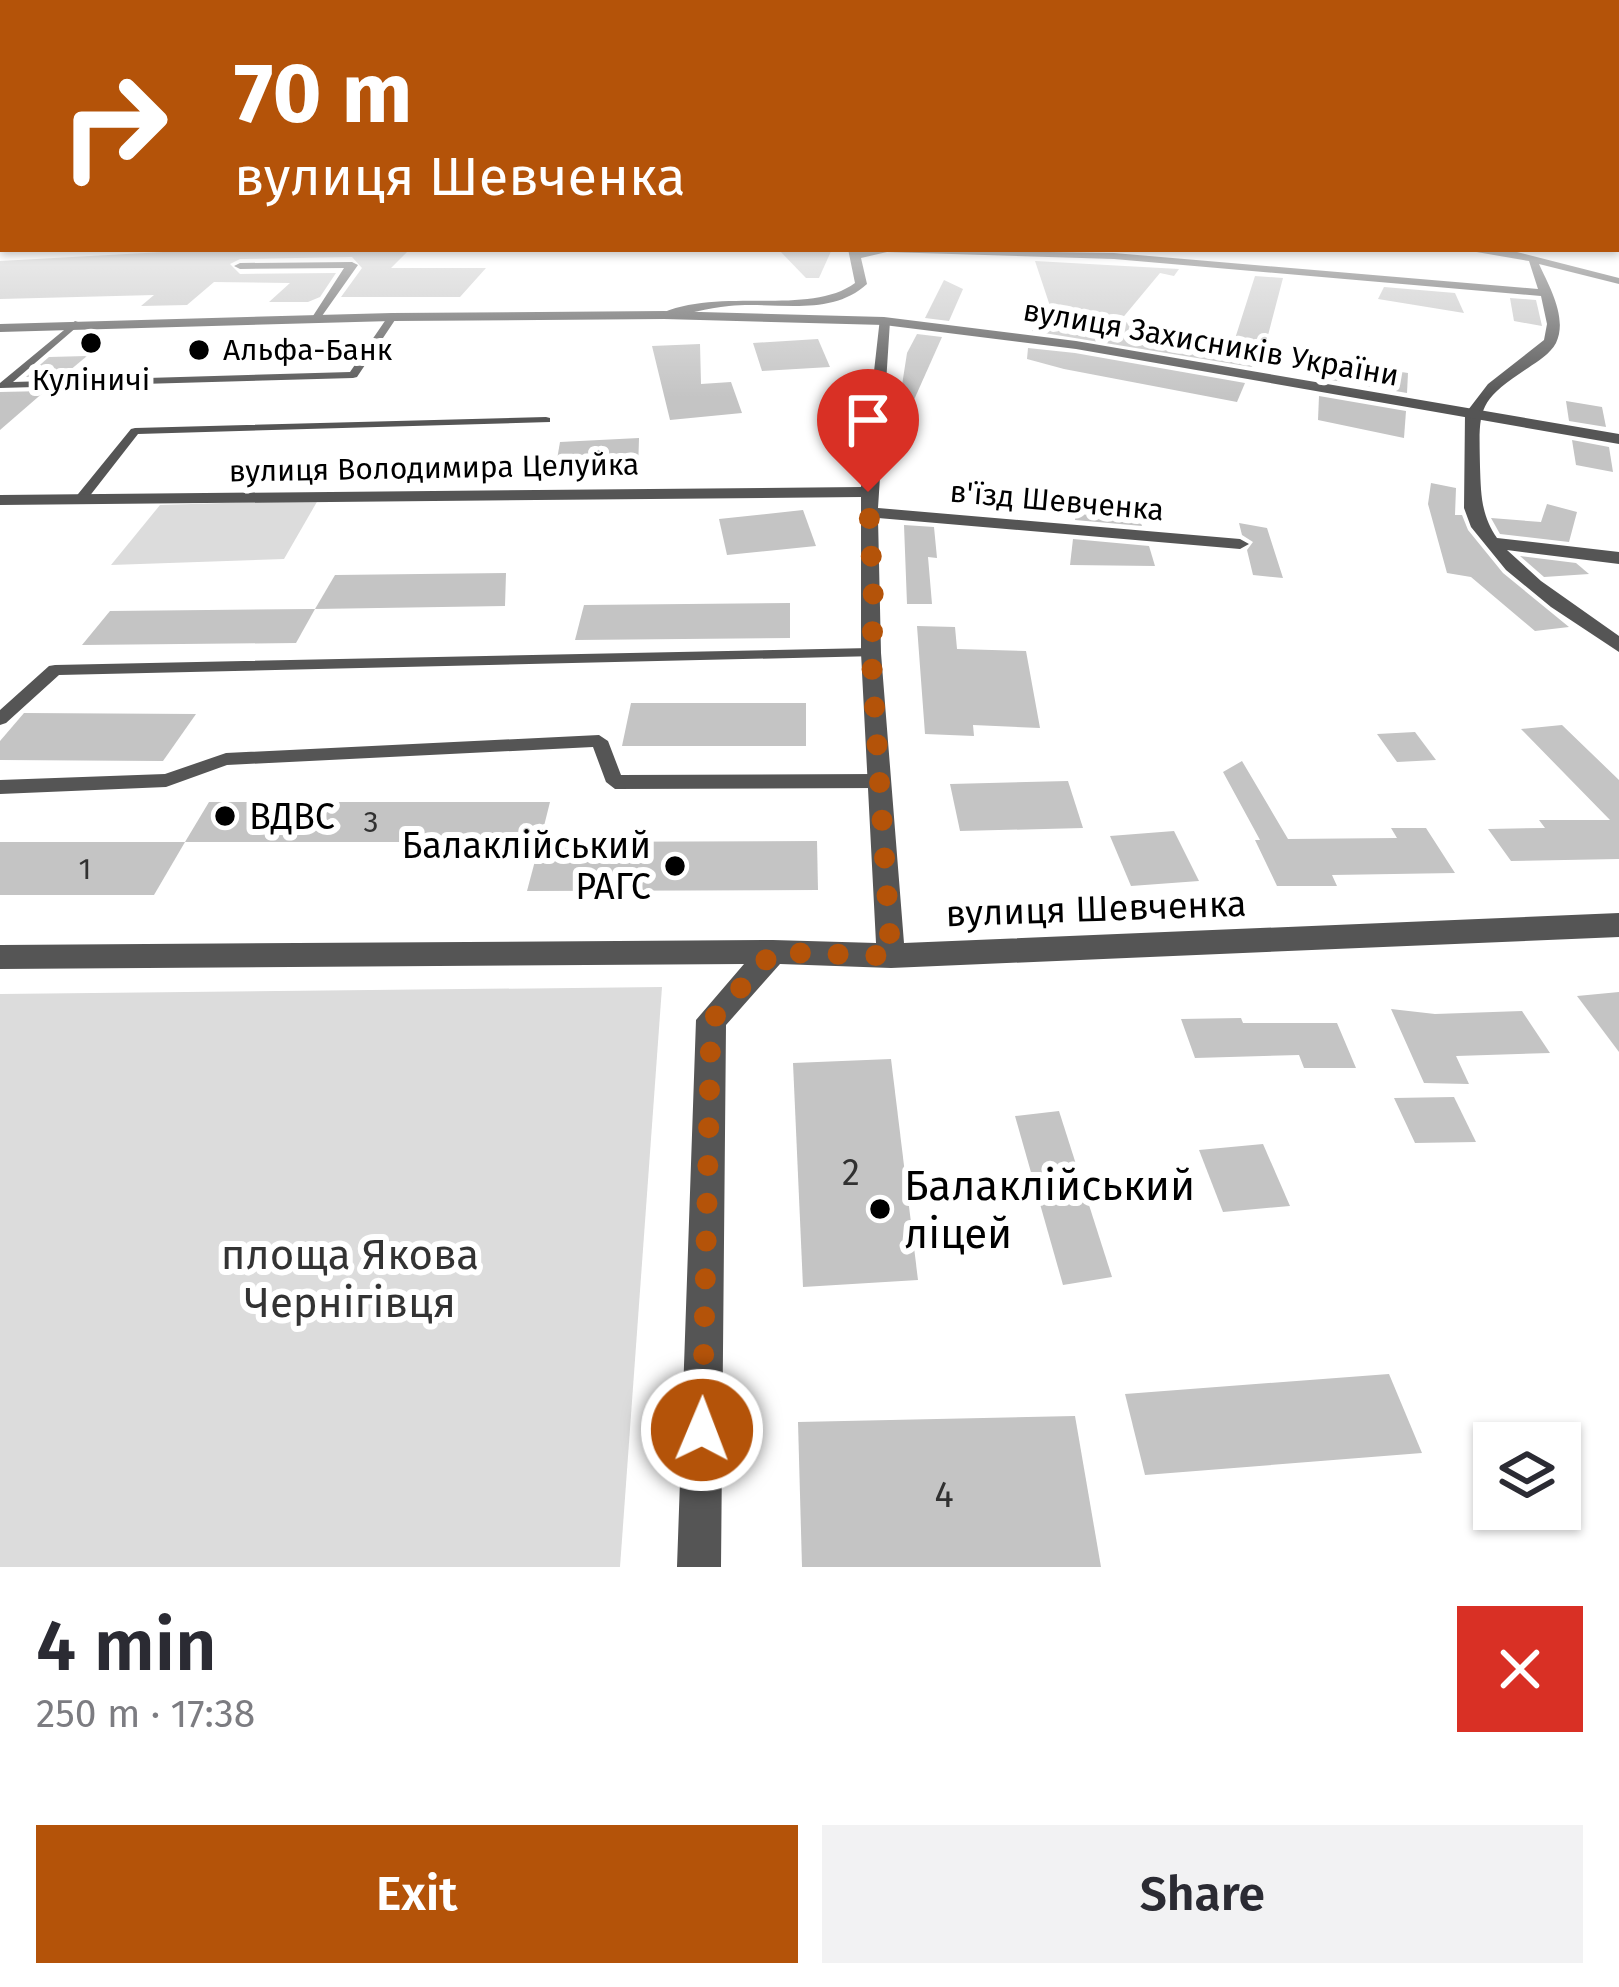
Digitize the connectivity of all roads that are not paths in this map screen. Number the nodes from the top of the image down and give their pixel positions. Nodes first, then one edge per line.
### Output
1 (988, 252) edge
2 (1492, 252) edge
3 (853, 253) edge
4 (1533, 263) junction
5 (240, 266) dead end
6 (1619, 281) edge
7 (1547, 292) junction
8 (664, 315) junction
9 (392, 317) junction
10 (317, 319) junction
11 (884, 321) junction
12 (75, 324) junction
13 (0, 328) edge
14 (1470, 414) junction
15 (546, 420) dead end
16 (1619, 439) edge
17 (80, 499) junction
18 (0, 500) edge
19 (869, 502) junction
20 (1493, 543) junction
21 (1240, 544) dead end
22 (1619, 558) edge
23 (1619, 646) edge
24 (871, 653) junction
25 (0, 718) edge
26 (878, 781) junction
27 (0, 787) edge
28 (1619, 925) edge
29 (773, 952) junction
30 (891, 956) junction
31 (0, 957) edge
32 (699, 1567) edge

1 - 7 street
2 - 4 street
3 - 8 street
4 - 6 street
4 - 7 street
5 - 10 street
7 - 14 street
8 - 9 street, вулиця Захисників України
8 - 11 street, вулиця Захисників України
9 - 10 street, вулиця Захисників України
9 - 12 lane
10 - 12 street, вулиця Захисників України
11 - 14 street, вулиця Захисників України
11 - 19 street
12 - 13 street, вулиця Захисників України
14 - 16 street, вулиця Захисників України
14 - 20 street
15 - 17 lane
17 - 18 street, вулиця Володимира Целуйка
17 - 19 street, вулиця Володимира Целуйка
19 - 21 street, в'їзд Шевченка
19 - 24 street
20 - 22 street
20 - 23 street
24 - 25 lane
24 - 26 street
26 - 27 lane
26 - 30 street
28 - 30 street, вулиця Шевченка
29 - 30 street, вулиця Шевченка
29 - 31 street, вулиця Шевченка
29 - 32 street

